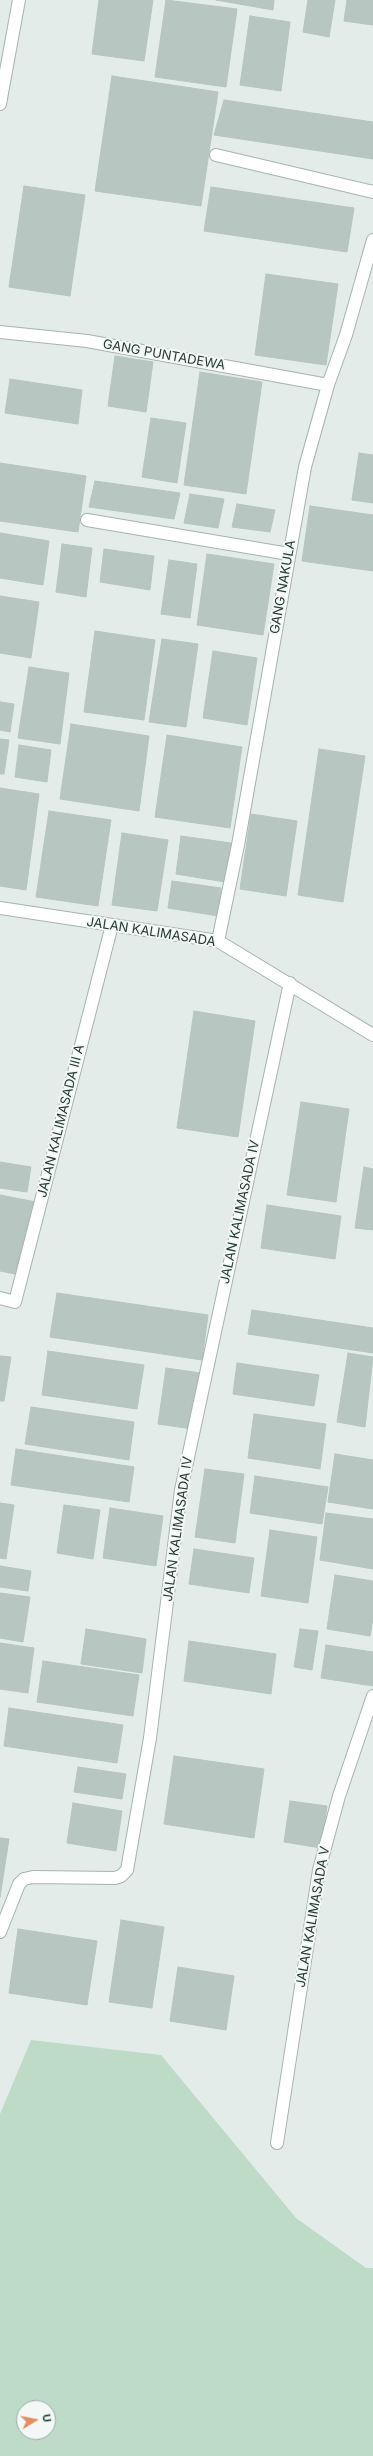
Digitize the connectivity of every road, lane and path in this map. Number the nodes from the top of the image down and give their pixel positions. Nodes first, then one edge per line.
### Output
1 (18, 0) edge
2 (0, 104) edge
3 (216, 156) dead end
4 (373, 192) edge
5 (373, 240) edge
6 (0, 332) edge
7 (328, 385) junction
8 (87, 520) dead end
9 (289, 554) junction
10 (0, 908) edge
11 (112, 925) junction
12 (218, 941) junction
13 (290, 983) junction
14 (373, 1035) edge
15 (0, 1298) edge
16 (373, 1696) edge
17 (0, 1932) edge
18 (277, 2143) dead end

1 - 2 street
3 - 4 street
5 - 7 street, GANG NAKULA
6 - 7 street, GANG PUNTADEWA
7 - 9 street, GANG NAKULA
8 - 9 street
9 - 12 street, GANG NAKULA
10 - 11 street, JALAN KALIMASADA
11 - 12 street, JALAN KALIMASADA
11 - 15 street, JALAN KALIMASADA III A
12 - 13 street, JALAN KALIMASADA
13 - 14 street, JALAN KALIMASADA
13 - 17 street, JALAN KALIMASADA IV
16 - 18 street, JALAN KALIMASADA V

